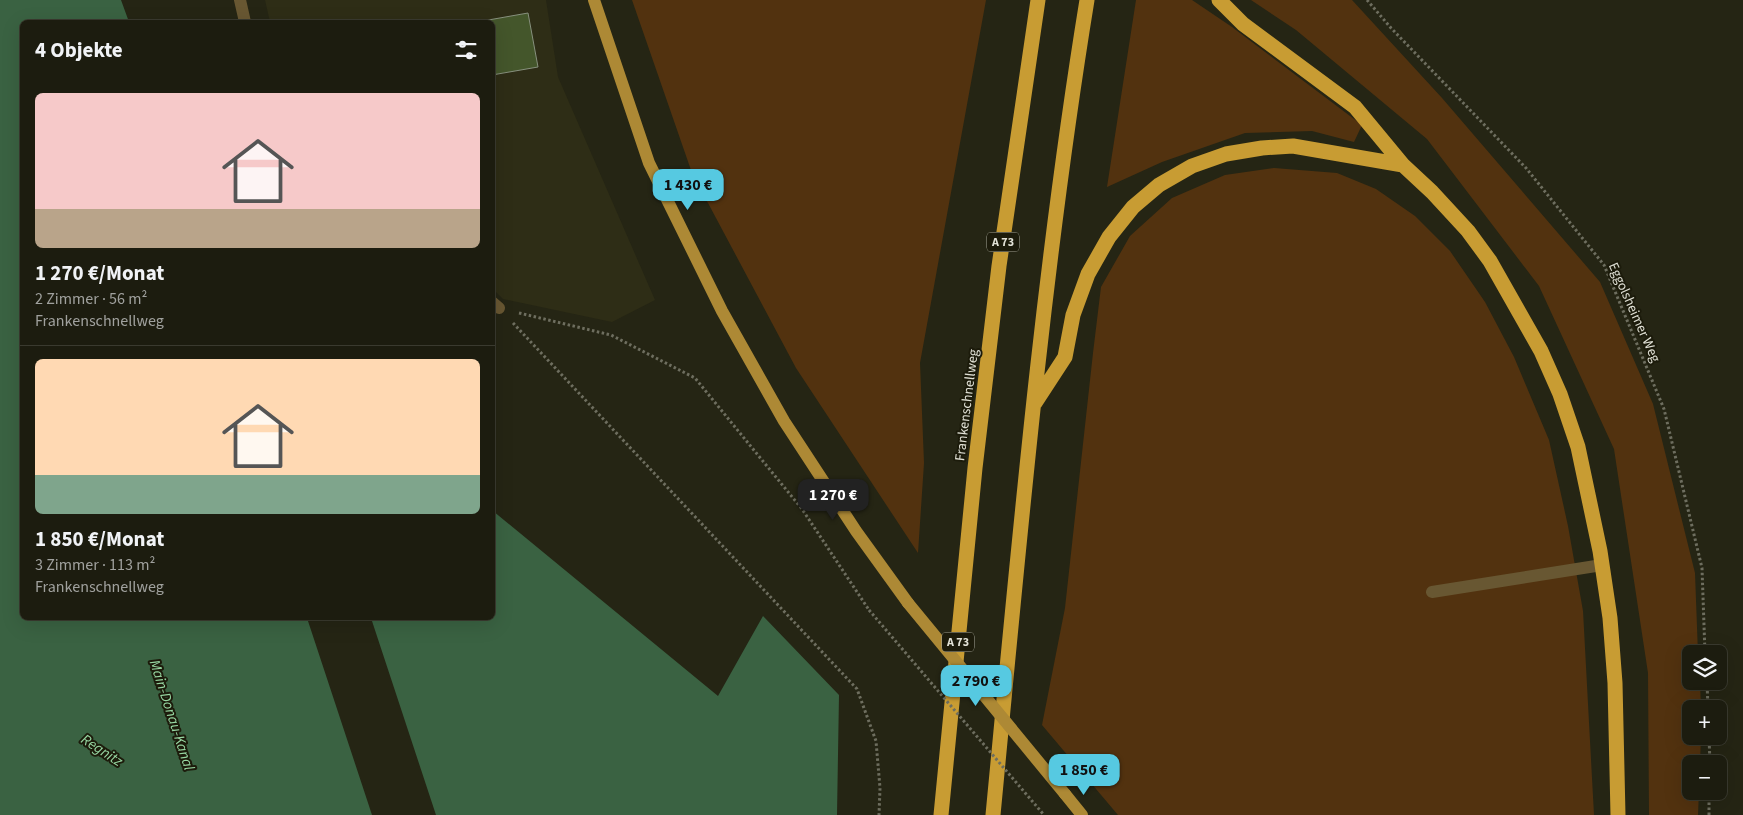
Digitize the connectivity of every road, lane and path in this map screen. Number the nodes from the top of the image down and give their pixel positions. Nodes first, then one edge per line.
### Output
1 (240, 0) edge
2 (594, 0) edge
3 (1037, 0) edge
4 (1087, 0) edge
5 (1219, 0) edge
6 (1367, 0) edge
7 (245, 20) edge
8 (1403, 165) junction
9 (496, 305) edge
10 (1033, 406) junction
11 (1602, 565) junction
12 (1432, 592) dead end
13 (1706, 645) edge
14 (1710, 800) edge
15 (879, 815) edge
16 (941, 815) edge
17 (993, 815) edge
18 (1044, 815) edge
19 (1082, 815) edge
20 (1618, 815) edge
21 (1709, 815) edge

1 - 7 street
2 - 19 main road, bridge
3 - 16 highway, Frankenschnellweg / A 73
4 - 10 highway
5 - 8 highway
6 - 13 path, Eggolsheimer Weg
8 - 10 highway
8 - 11 highway
9 - 15 path
9 - 18 path, bridge
10 - 17 highway
11 - 12 street
11 - 20 highway
14 - 21 path

